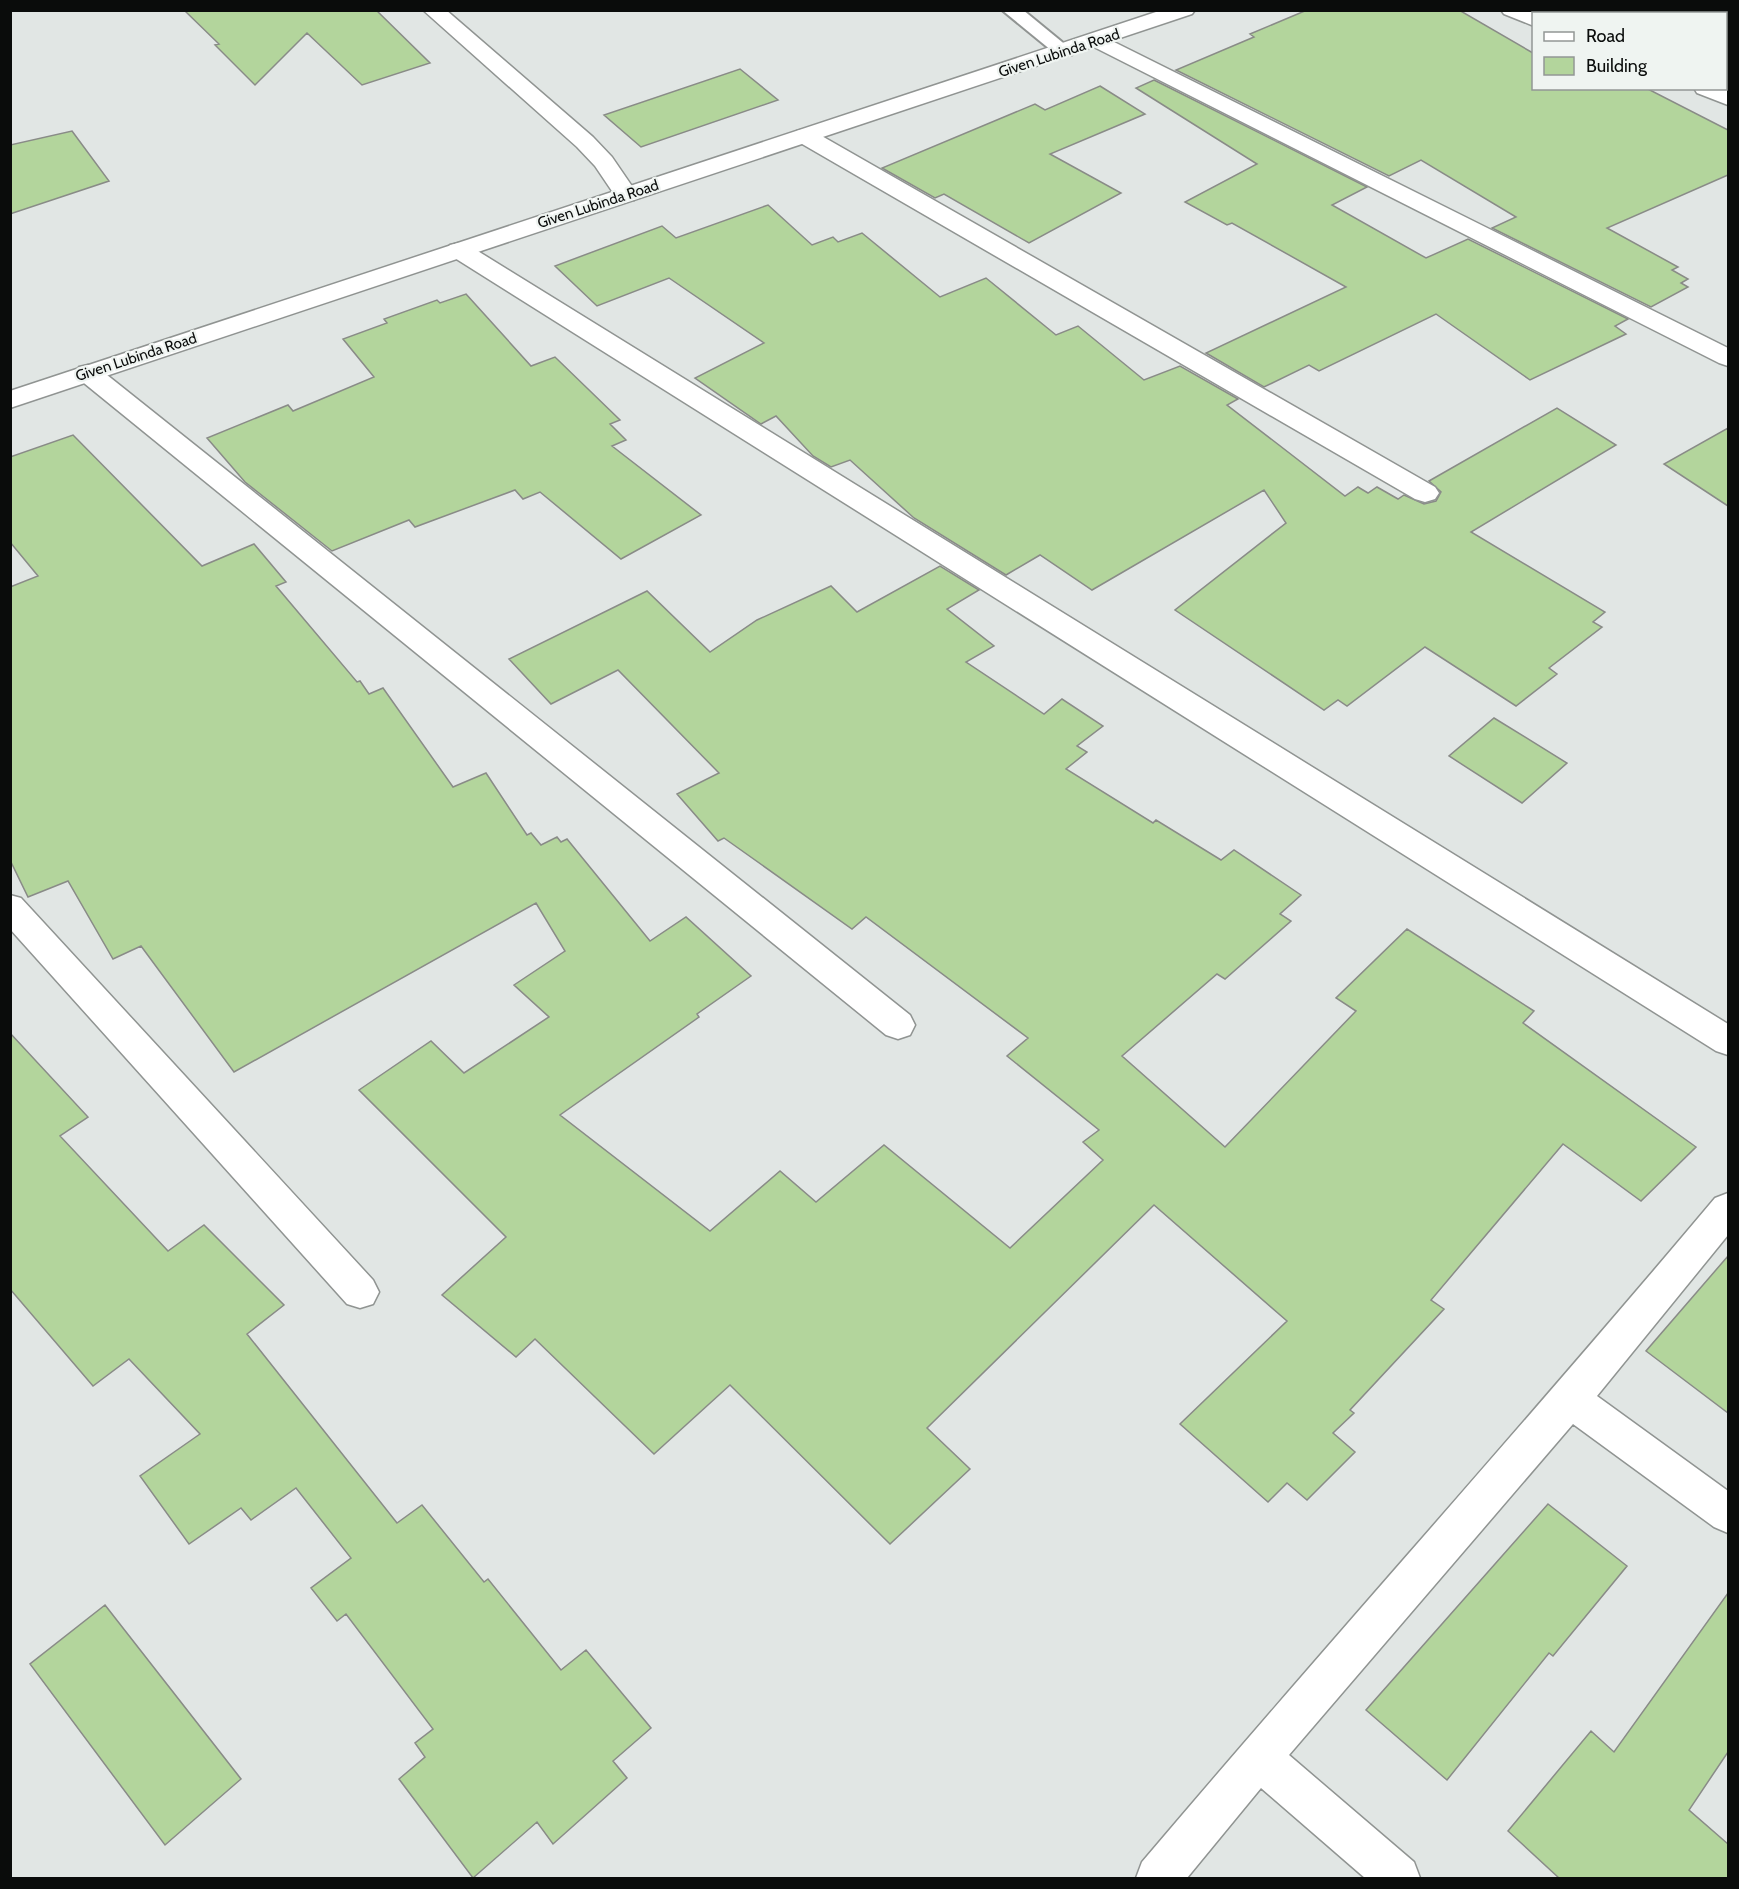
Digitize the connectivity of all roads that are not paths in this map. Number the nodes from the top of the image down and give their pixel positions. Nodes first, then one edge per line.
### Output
1 (433, 10) edge
2 (1011, 10) edge
3 (1185, 10) edge
4 (1511, 10) edge
5 (1532, 20) edge
6 (1098, 40) junction
7 (1064, 51) junction
8 (1710, 90) edge
9 (1728, 98) edge
10 (805, 136) junction
11 (626, 195) junction
12 (459, 250) junction
13 (1728, 358) edge
14 (88, 373) junction
15 (10, 400) edge
16 (1425, 493) dead end
17 (10, 907) edge
18 (898, 1025) dead end
19 (1728, 1041) edge
20 (1728, 1209) edge
21 (360, 1292) dead end
22 (1570, 1399) junction
23 (1728, 1514) edge
24 (1259, 1757) junction
25 (1158, 1878) edge
26 (1398, 1878) edge

1 - 11 street
2 - 7 lane
3 - 6 street, Given Lubinda Road
4 - 5 street
6 - 7 street, Given Lubinda Road
6 - 13 street
7 - 10 street, Given Lubinda Road
8 - 9 street
10 - 11 street, Given Lubinda Road
10 - 16 street
11 - 12 street, Given Lubinda Road
12 - 14 street, Given Lubinda Road
12 - 19 street
14 - 15 street, Given Lubinda Road
14 - 18 street
17 - 21 street
20 - 22 street
22 - 23 street
22 - 24 street
24 - 25 street
24 - 26 street

